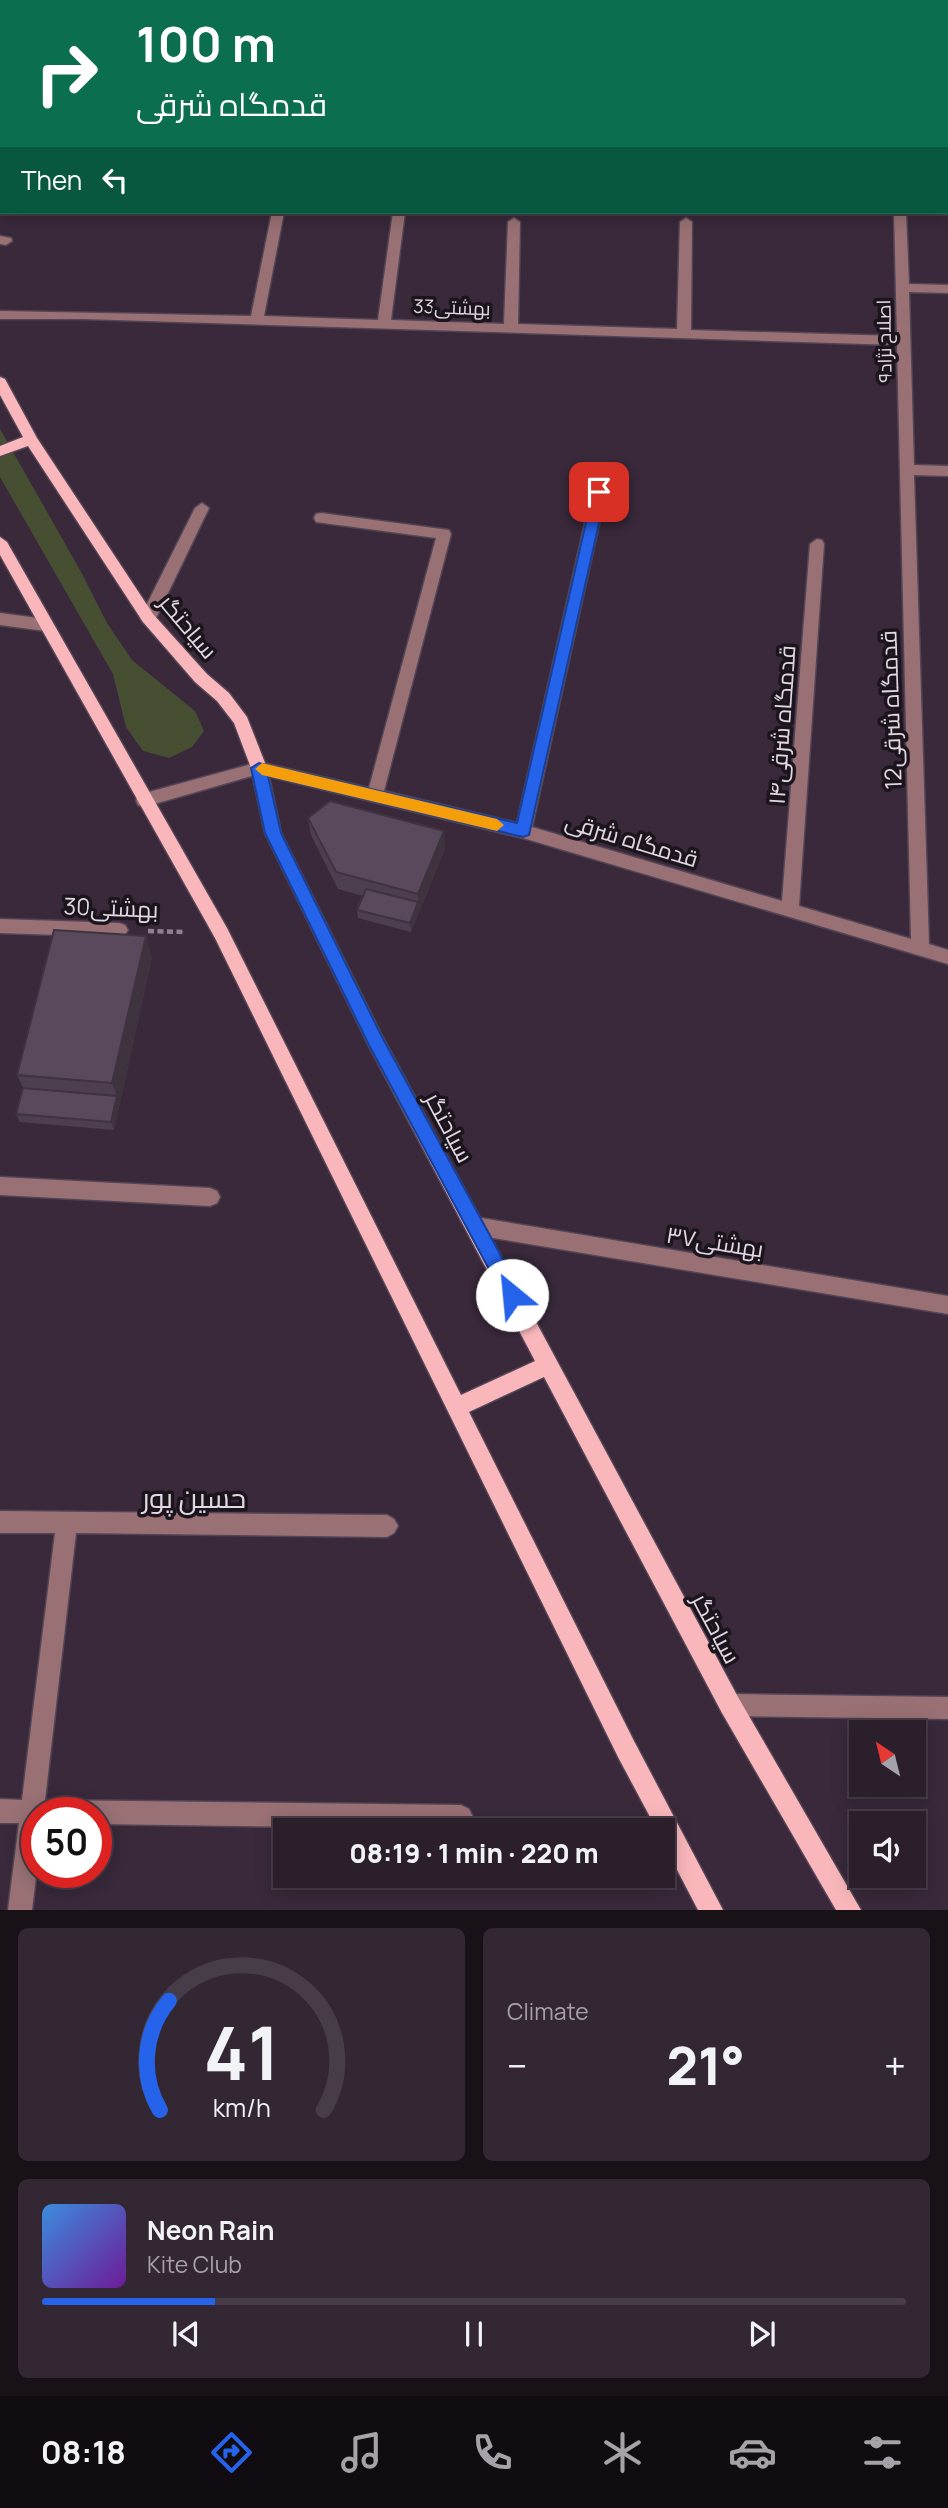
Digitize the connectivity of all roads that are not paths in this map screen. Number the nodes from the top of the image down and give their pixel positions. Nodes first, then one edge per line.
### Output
1 (278, 214) edge
2 (399, 214) edge
3 (900, 214) edge
4 (514, 222) dead end
5 (686, 222) dead end
6 (902, 288) junction
7 (948, 289) edge
8 (0, 315) edge
9 (257, 320) junction
10 (384, 324) junction
11 (512, 328) junction
12 (684, 333) junction
13 (903, 341) junction
14 (0, 382) edge
15 (31, 439) junction
16 (0, 450) edge
17 (905, 470) junction
18 (948, 471) edge
19 (599, 492) dead end
20 (202, 508) dead end
21 (321, 518) dead end
22 (0, 542) edge
23 (817, 544) dead end
24 (148, 618) junction
25 (0, 619) edge
26 (45, 625) junction
27 (259, 768) junction
28 (375, 795) junction
29 (144, 800) junction
30 (523, 831) junction
31 (790, 910) junction
32 (0, 926) edge
33 (120, 930) road end
34 (920, 948) junction
35 (948, 957) edge
36 (0, 1186) edge
37 (210, 1197) dead end
38 (475, 1226) junction
39 (948, 1304) edge
40 (550, 1364) junction
41 (458, 1407) junction
42 (0, 1522) edge
43 (67, 1524) junction
44 (387, 1526) dead end
45 (730, 1705) junction
46 (948, 1708) edge
47 (35, 1797) edge
48 (0, 1811) edge
49 (21, 1812) edge
50 (112, 1813) edge
51 (461, 1817) dead end
52 (23, 1888) edge
53 (20, 1909) edge
54 (711, 1909) edge
55 (849, 1909) edge

1 - 9 street
2 - 10 street
3 - 6 street, اصلاح نژاد۹
4 - 11 street
5 - 12 street
6 - 7 street
6 - 13 street, اصلاح نژاد۹
8 - 9 street, 33بهشتی
9 - 10 street, 33بهشتی
10 - 11 street, 33بهشتی
11 - 12 street, 33بهشتی
12 - 13 street, 33بهشتی
13 - 17 street, اصلاح نژاد۹
14 - 15 main road, سیاحتگر
15 - 16 main road
15 - 24 main road, سیاحتگر
17 - 18 street
17 - 34 street, 12قدمگاه شرقی
19 - 30 street
20 - 24 street
21 - 28 street
22 - 26 main road
23 - 31 street, قدمگاه شرقی۱۴
24 - 27 main road, سیاحتگر
25 - 26 street
26 - 29 main road
27 - 28 street, قدمگاه شرقی
27 - 29 street
27 - 38 main road, سیاحتگر
28 - 30 street, قدمگاه شرقی
29 - 41 main road
30 - 31 street, قدمگاه شرقی
31 - 34 street, قدمگاه شرقی
32 - 33 street, 30بهشتی
34 - 35 street, قدمگاه شرقی
36 - 37 street
38 - 39 street, بهشتی۳۷
38 - 40 main road, سیاحتگر
40 - 41 main road
40 - 45 main road, سیاحتگر
41 - 54 main road
42 - 43 street, حسین پور
43 - 44 street, حسین پور
43 - 47 street
45 - 46 street
45 - 55 main road, سیاحتگر
48 - 49 street
50 - 51 street
52 - 53 street

